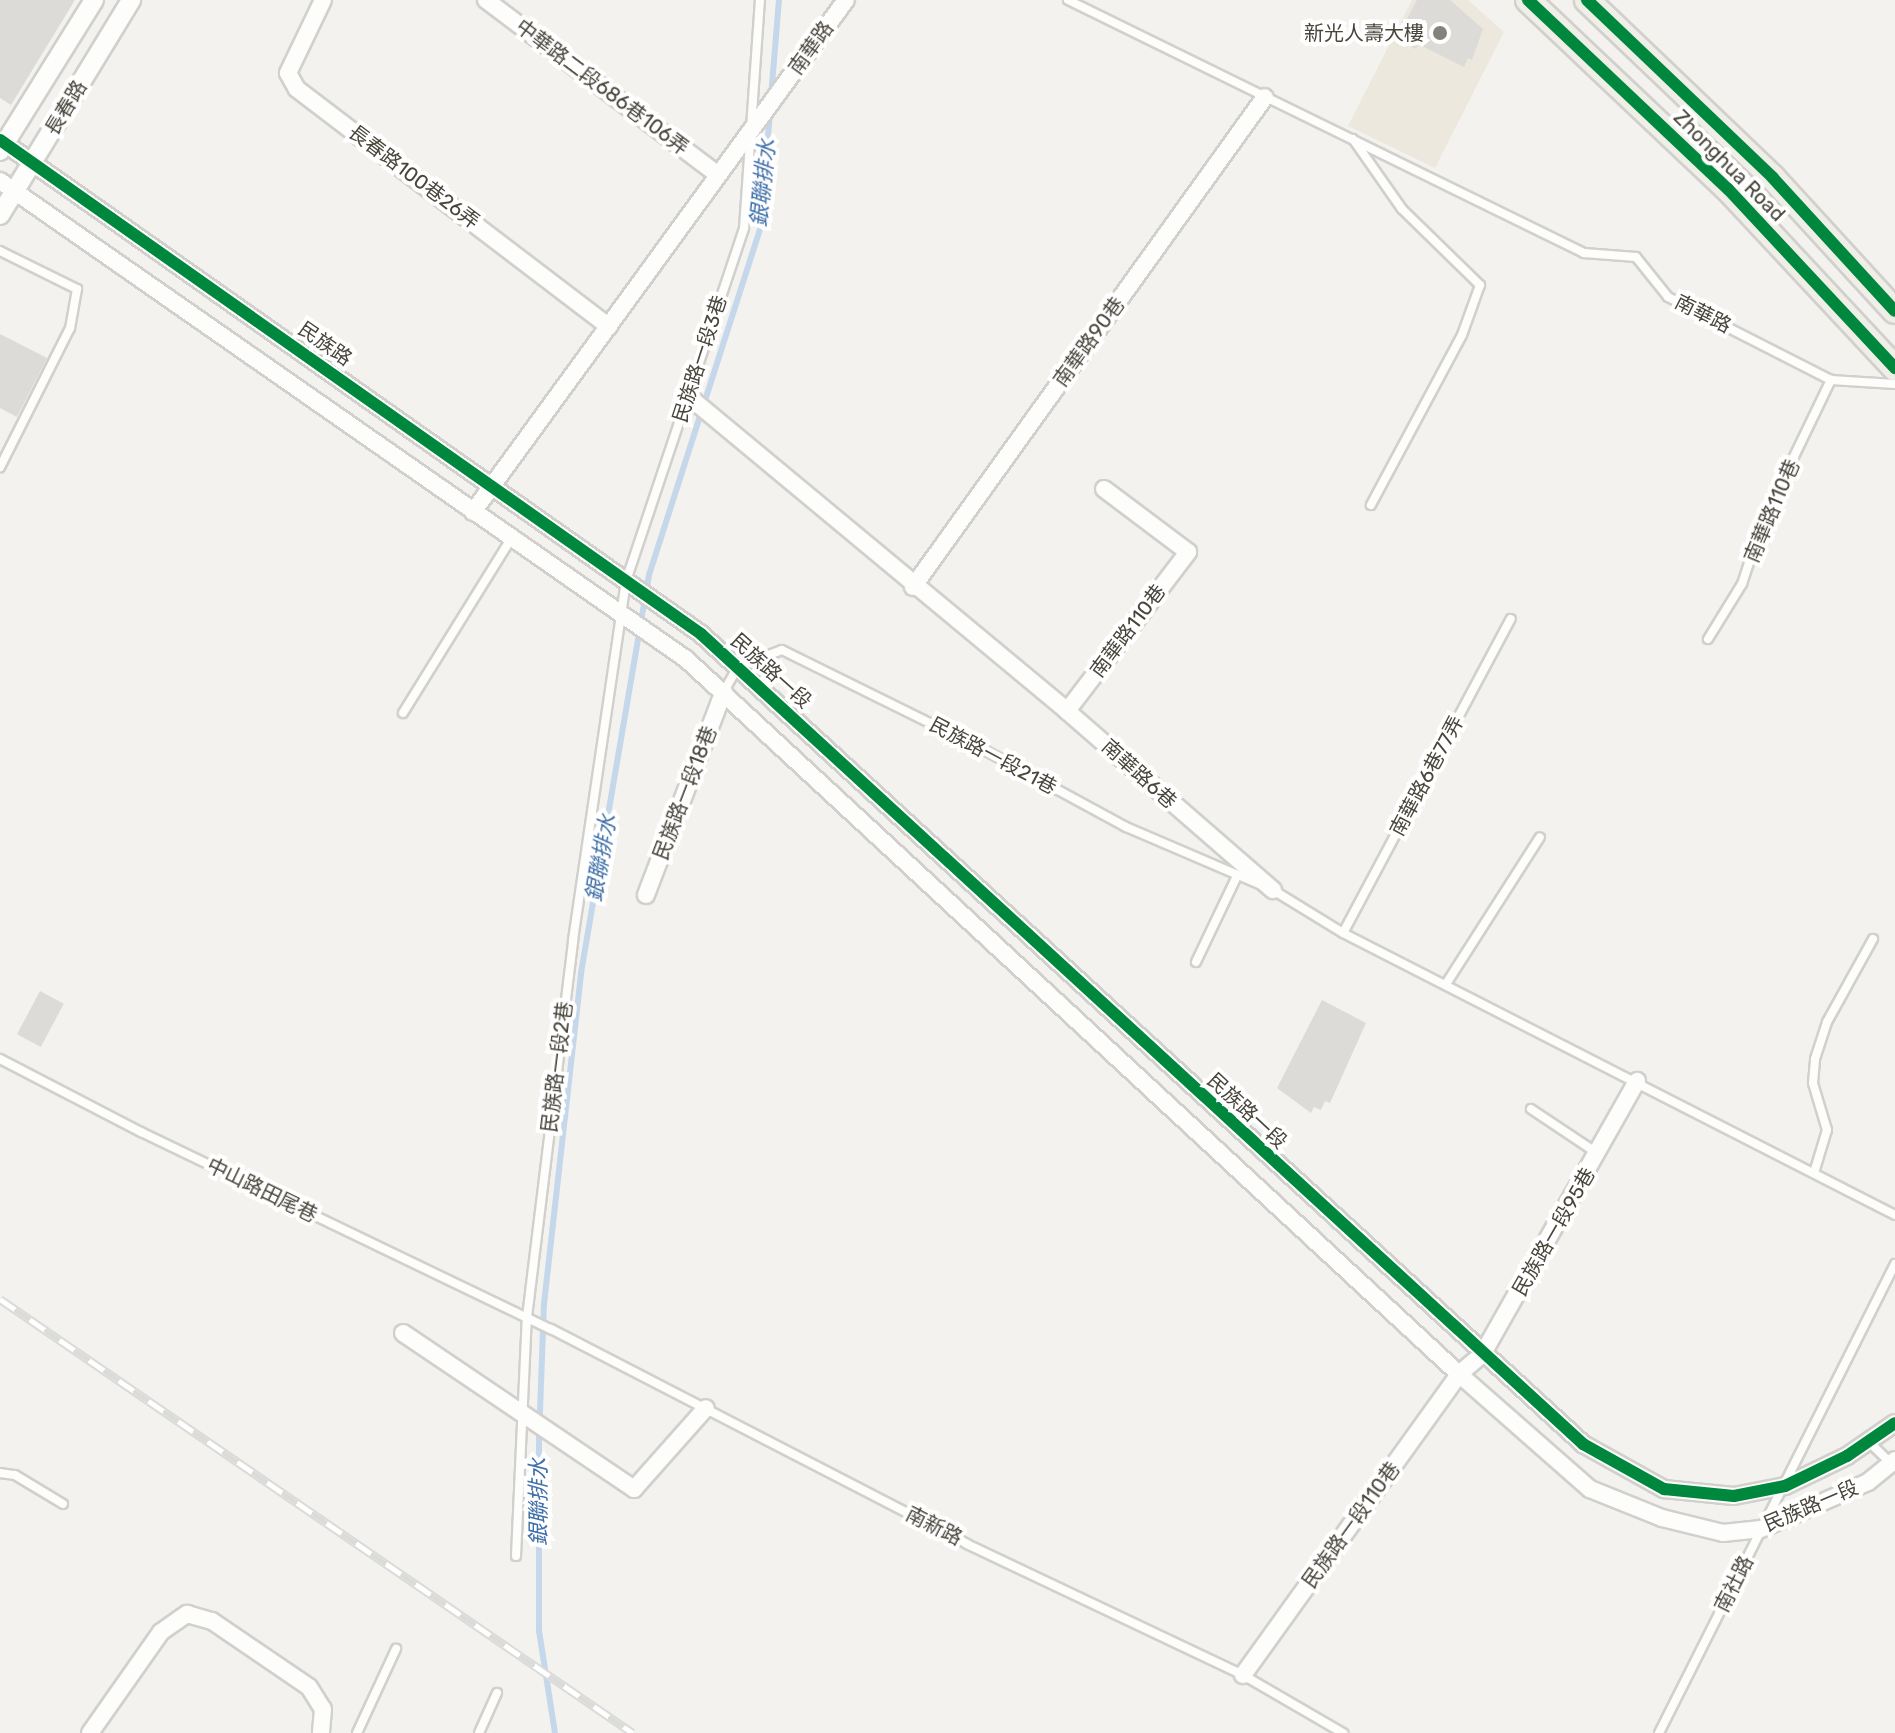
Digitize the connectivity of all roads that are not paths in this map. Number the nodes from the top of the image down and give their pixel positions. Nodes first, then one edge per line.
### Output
1 (94, 0) edge
2 (131, 0) edge
3 (323, 0) edge
4 (486, 0) edge
5 (760, 0) edge
6 (1068, 0) edge
7 (1528, 0) edge
8 (1587, 0) edge
9 (840, 2) edge
10 (1265, 97) junction
11 (750, 133) junction
12 (1353, 139) junction
13 (2, 145) edge
14 (33, 163) junction
15 (717, 174) junction
16 (7, 186) edge
17 (0, 215) edge
18 (0, 251) edge
19 (1895, 311) edge
20 (609, 327) junction
21 (1895, 368) edge
22 (1831, 380) junction
23 (1895, 384) edge
24 (696, 403) junction
25 (0, 467) edge
26 (491, 486) junction
27 (1104, 489) dead end
28 (1371, 505) dead end
29 (473, 512) junction
30 (511, 539) junction
31 (913, 587) junction
32 (638, 589) junction
33 (1511, 619) dead end
34 (634, 623) junction
35 (1708, 639) dead end
36 (738, 667) junction
37 (724, 691) junction
38 (1067, 711) junction
39 (403, 713) dead end
40 (877, 796) junction
41 (858, 815) junction
42 (1540, 837) dead end
43 (1236, 878) junction
44 (1273, 890) junction
45 (646, 895) dead end
46 (1343, 933) junction
47 (1873, 939) dead end
48 (1196, 962) dead end
49 (1446, 984) junction
50 (0, 1059) edge
51 (1637, 1081) junction
52 (1531, 1109) dead end
53 (1600, 1154) junction
54 (1814, 1173) junction
55 (1895, 1215) edge
56 (1895, 1264) edge
57 (527, 1317) junction
58 (403, 1333) dead end
59 (1482, 1355) junction
60 (1459, 1374) junction
61 (706, 1408) junction
62 (522, 1415) junction
63 (1895, 1423) edge
64 (1868, 1441) junction
65 (1894, 1463) edge
66 (0, 1473) edge
67 (1785, 1486) junction
68 (63, 1504) dead end
69 (1761, 1529) junction
70 (516, 1556) dead end
71 (396, 1649) dead end
72 (1243, 1675) junction
73 (497, 1693) dead end
74 (90, 1733) edge
75 (321, 1733) edge
76 (357, 1733) edge
77 (479, 1733) edge
78 (1343, 1733) edge
79 (1659, 1733) edge

1 - 13 street, 長春路
2 - 14 street, 長春路
3 - 20 street, 長春路100巷26弄
4 - 15 street, 中華路二段686巷106弄
5 - 11 lane, 民族路一段3巷
6 - 10 lane, 南華路
7 - 21 main road, Zhonghua Road
8 - 19 main road, Zhonghua Road
9 - 11 street, 南華路
10 - 12 lane, 南華路
10 - 31 street, 南華路90巷
11 - 15 street, 南華路
11 - 24 lane, 民族路一段3巷
12 - 22 lane, 南華路
12 - 28 lane, 南華路
13 - 14 street, 民族路
14 - 16 street, 長春路
14 - 26 street, 民族路
15 - 20 street, 南華路
16 - 17 street, 長春路
16 - 29 street
18 - 25 lane
20 - 26 street, 南華路
22 - 23 lane, 南華路
22 - 35 lane, 南華路110巷
24 - 31 street, 南華路6巷
24 - 32 lane, 民族路一段3巷
26 - 29 street, 南華路
26 - 32 street, 民族路
27 - 38 street, 南華路110巷
29 - 30 street
30 - 34 street
30 - 39 lane
31 - 38 street, 南華路6巷
32 - 34 lane, 民族路一段2巷
32 - 36 street, 民族路一段
33 - 46 lane, 南華路6巷77弄
34 - 37 street, 民族路一段
34 - 57 lane, 民族路一段2巷
36 - 37 lane
36 - 40 street, 民族路一段
36 - 43 lane, 民族路一段21巷
37 - 41 street, 民族路一段
37 - 45 street, 民族路一段18巷
38 - 44 street, 南華路6巷
40 - 41 street
40 - 59 street, 民族路一段
41 - 60 street, 民族路一段
42 - 49 lane
43 - 44 lane, 民族路一段21巷
43 - 48 lane
44 - 46 lane, 南華路6巷
46 - 49 lane, 南華路6巷
47 - 54 lane
49 - 51 lane, 南華路6巷
50 - 57 lane, 中山路田尾巷
51 - 53 street, 民族路一段95巷
51 - 54 lane, 南華路6巷
52 - 53 lane
53 - 59 street, 民族路一段95巷
54 - 55 lane, 南華路6巷
56 - 67 lane, 南社路
57 - 61 lane, 南新路
57 - 62 lane, 民族路一段2巷
58 - 62 street
59 - 60 street, 民族路一段95巷
59 - 67 street, 民族路一段
60 - 69 street, 民族路一段
60 - 72 street, 民族路一段110巷
61 - 62 street
61 - 72 lane, 南新路
62 - 70 lane, 民族路一段2巷
63 - 64 street, 民族路一段
64 - 65 lane
64 - 67 street, 民族路一段
65 - 69 street, 民族路一段
66 - 68 lane
67 - 69 lane, 南社路
69 - 79 lane, 南社路
71 - 76 lane
72 - 78 lane, 南新路
73 - 77 lane
74 - 75 street

